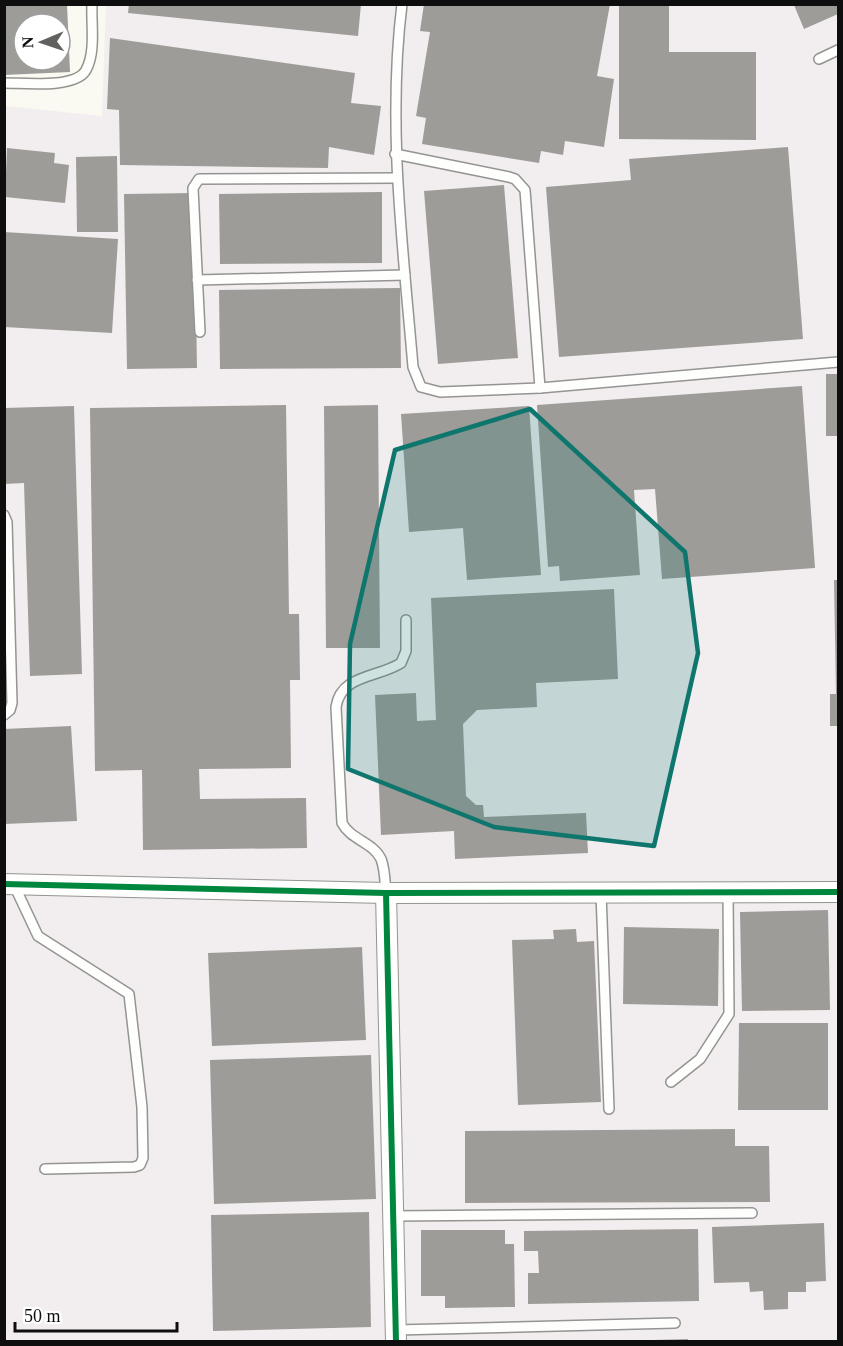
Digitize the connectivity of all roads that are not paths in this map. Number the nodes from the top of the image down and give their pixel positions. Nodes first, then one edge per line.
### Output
1 (92, 4) edge
2 (402, 4) edge
3 (838, 50) edge
4 (819, 59) dead end
5 (4, 83) edge
6 (395, 154) junction
7 (397, 178) junction
8 (405, 275) junction
9 (197, 280) junction
10 (200, 332) dead end
11 (838, 362) edge
12 (540, 388) junction
13 (4, 515) edge
14 (406, 620) dead end
15 (4, 715) edge
16 (9, 885) edge
17 (728, 892) junction
18 (838, 892) edge
19 (386, 893) junction
20 (601, 893) junction
21 (671, 1082) dead end
22 (609, 1109) dead end
23 (45, 1169) dead end
24 (752, 1213) dead end
25 (393, 1216) junction
26 (675, 1323) dead end
27 (396, 1336) edge

1 - 5 lane
2 - 6 lane
3 - 4 lane
6 - 7 lane
6 - 12 lane
7 - 8 lane
7 - 9 lane
8 - 9 lane
8 - 12 lane
9 - 10 lane
11 - 12 lane
13 - 15 lane
14 - 19 lane
16 - 19 street
16 - 23 lane
17 - 18 street
17 - 20 street
17 - 21 lane
19 - 20 street
19 - 25 street
20 - 22 lane
24 - 25 lane
25 - 27 street
26 - 27 lane

